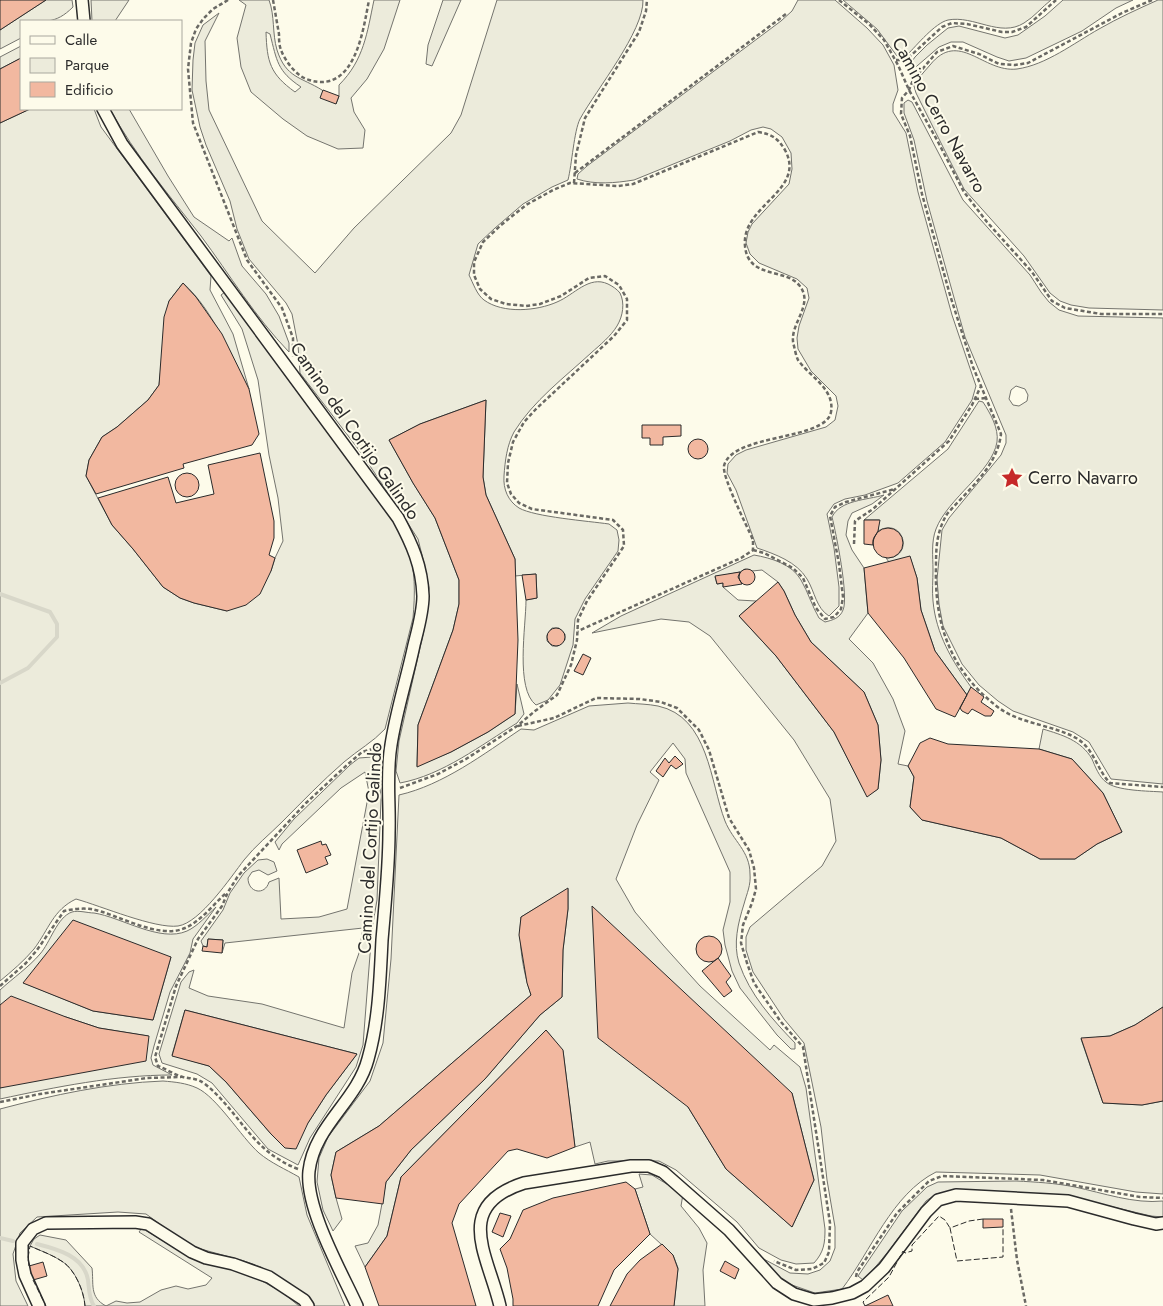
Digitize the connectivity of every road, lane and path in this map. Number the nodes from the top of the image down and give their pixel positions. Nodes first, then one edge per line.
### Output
1 (82, 0) edge
2 (228, 0) edge
3 (273, 0) edge
4 (369, 0) edge
5 (647, 0) edge
6 (840, 0) edge
7 (1056, 0) edge
8 (1152, 0) edge
9 (786, 14) dead end
10 (84, 20) edge
11 (896, 60) junction
12 (908, 90) junction
13 (104, 110) edge
14 (575, 173) junction
15 (574, 183) junction
16 (1163, 314) edge
17 (293, 374) junction
18 (981, 386) junction
19 (986, 398) junction
20 (975, 399) junction
21 (895, 489) junction
22 (854, 544) dead end
23 (753, 550) junction
24 (578, 632) junction
25 (518, 726) junction
26 (391, 745) junction
27 (1163, 787) edge
28 (389, 790) junction
29 (228, 892) junction
30 (0, 986) edge
31 (183, 1077) junction
32 (0, 1102) edge
33 (309, 1172) junction
34 (1010, 1198) junction
35 (1163, 1223) edge
36 (770, 1259) dead end
37 (39, 1306) edge
38 (308, 1306) edge
39 (356, 1306) edge
40 (500, 1306) edge
41 (1026, 1306) edge

1 - 10 street
2 - 17 path
3 - 4 path
5 - 14 path
6 - 11 path, Camino Cerro Navarro
7 - 11 path
8 - 12 path
9 - 14 path
11 - 12 path, Camino Cerro Navarro
12 - 16 path, Camino Cerro Navarro
12 - 18 path
13 - 17 street, Camino del Cortijo Galindo
14 - 15 path
15 - 23 path
15 - 24 path
17 - 26 street, Camino del Cortijo Galindo
18 - 19 path
18 - 20 path
19 - 20 path
19 - 27 path
20 - 21 path
21 - 22 path
21 - 23 path
23 - 24 path
24 - 25 path
25 - 28 path
25 - 36 path
26 - 28 street, Camino del Cortijo Galindo
26 - 29 path
28 - 33 street, Camino del Cortijo Galindo
29 - 30 path
29 - 31 path
31 - 32 path
31 - 33 path
33 - 39 street, Camino del Cortijo Galindo
34 - 35 street
34 - 40 street
34 - 41 path
37 - 38 street

